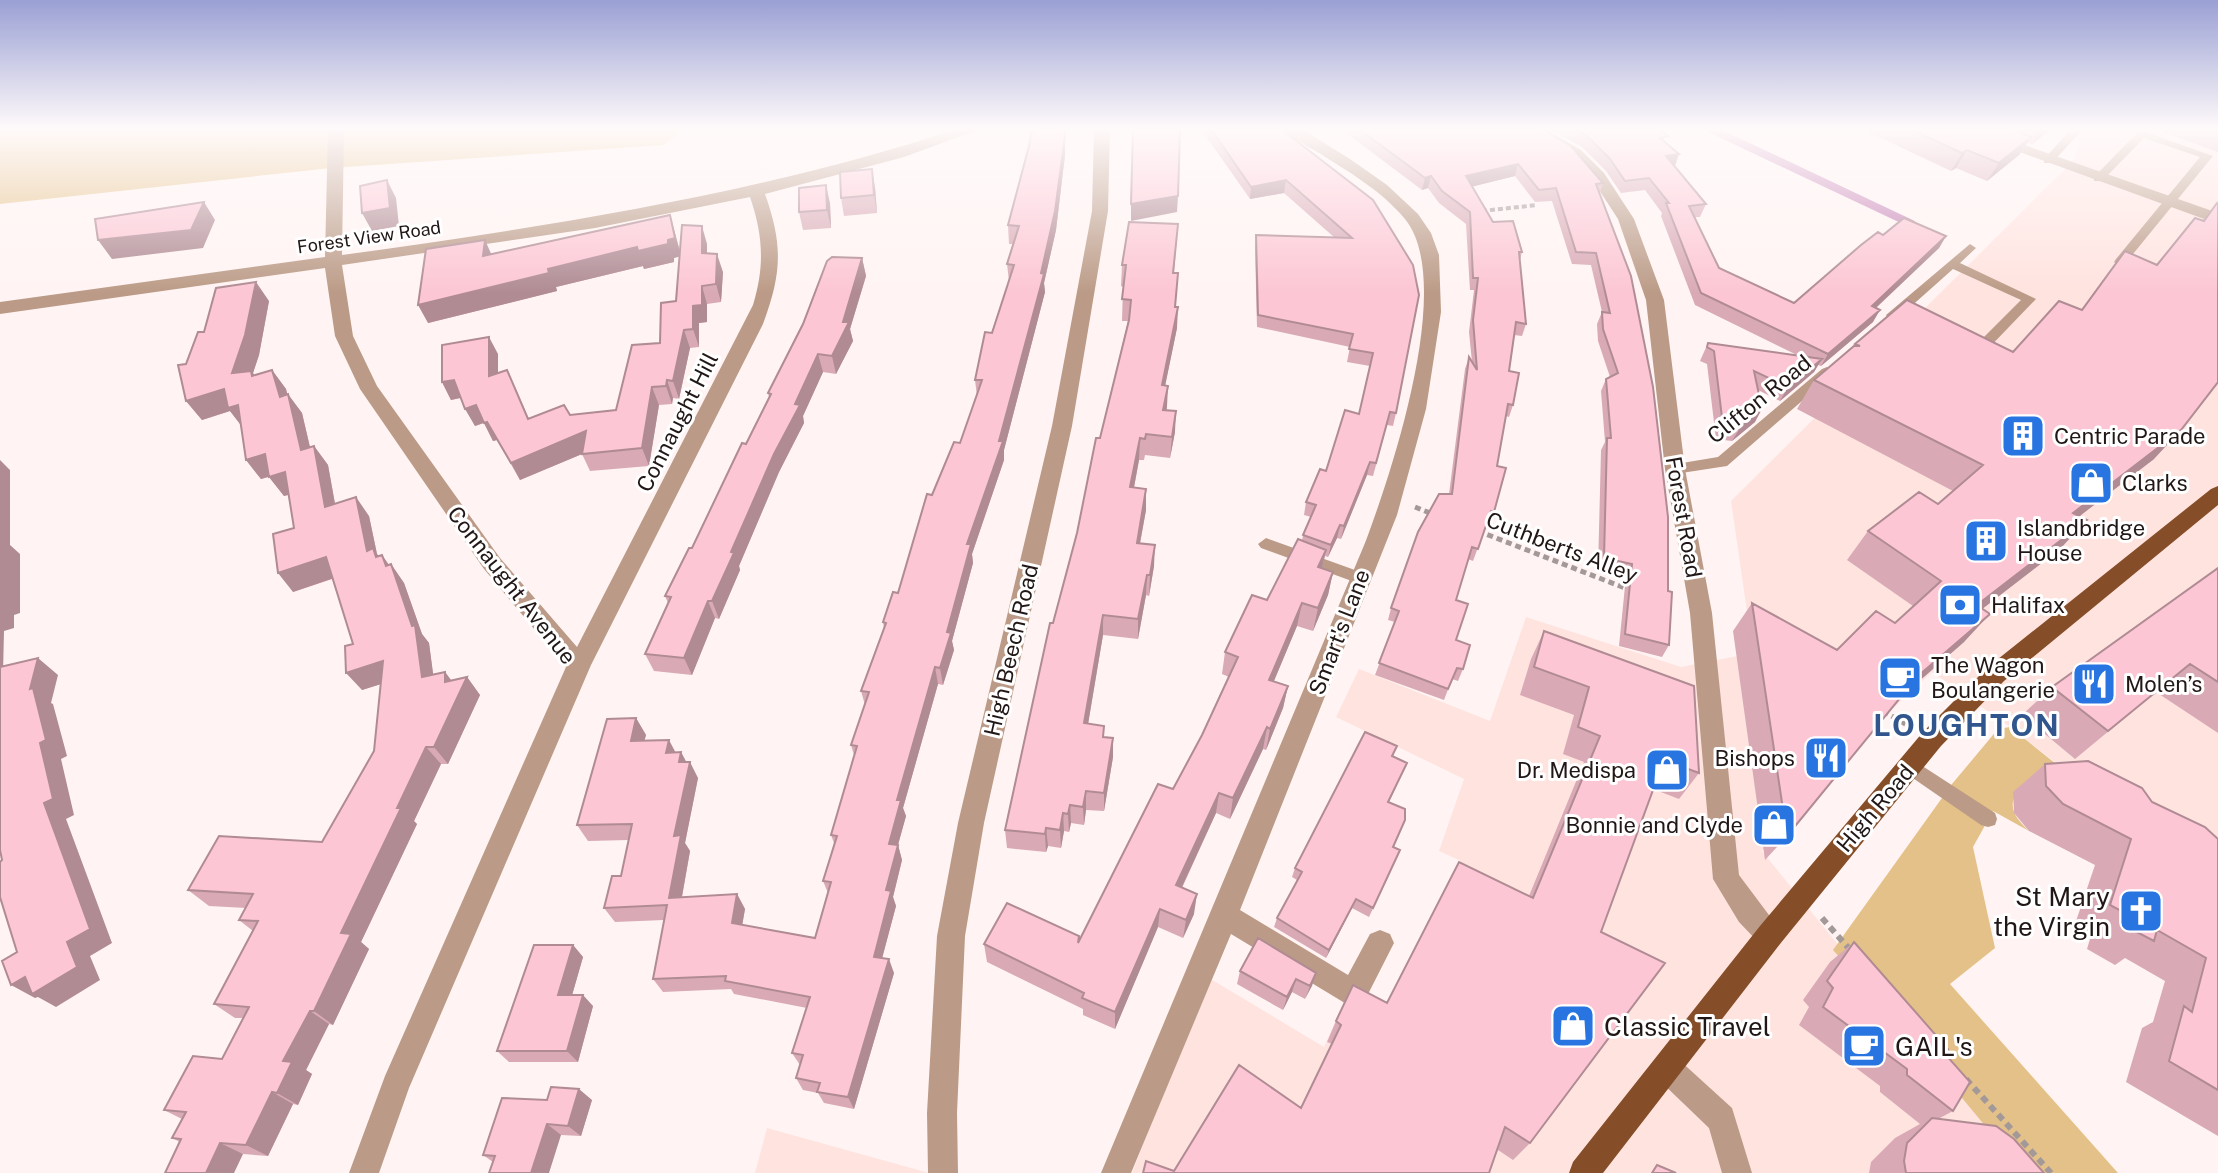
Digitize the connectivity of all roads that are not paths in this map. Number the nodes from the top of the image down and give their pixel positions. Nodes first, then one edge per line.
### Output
1 (334, 184) edge
2 (784, 184) edge
3 (1101, 184) edge
4 (1373, 184) edge
5 (1601, 184) edge
6 (2112, 184) edge
7 (2186, 184) edge
8 (756, 191) junction
9 (2170, 204) junction
10 (2218, 219) edge
11 (1970, 248) dead end
12 (332, 262) junction
13 (2120, 262) edge
14 (1952, 264) junction
15 (0, 308) edge
16 (1896, 318) edge
17 (1964, 345) edge
18 (1838, 363) edge
19 (1675, 469) junction
20 (2218, 494) edge
21 (1266, 544) dead end
22 (1360, 578) junction
23 (579, 665) junction
24 (1910, 766) junction
25 (1988, 819) dead end
26 (1225, 916) junction
27 (1770, 935) junction
28 (1380, 943) dead end
29 (1667, 1068) junction
30 (364, 1173) edge
31 (943, 1173) edge
32 (1116, 1173) edge
33 (1584, 1173) edge
34 (1737, 1173) edge

1 - 12 street, Connaught Avenue
2 - 8 street, Forest View Road
3 - 31 street, High Beech Road
4 - 22 street, Smart's Lane
5 - 19 street, Forest Road
6 - 9 street
7 - 9 lane
8 - 12 street, Forest View Road
8 - 23 street, Connaught Hill
9 - 10 street
9 - 13 lane
11 - 14 lane
12 - 15 street, Forest View Road
12 - 23 street, Connaught Avenue
14 - 16 lane
14 - 17 lane
18 - 19 lane, Clifton Road
19 - 27 street, Forest Road
20 - 24 main road, High Road
21 - 22 lane
22 - 26 street, Smart's Lane
23 - 30 street, Connaught Avenue
24 - 25 lane
24 - 27 main road, High Road
26 - 28 street
26 - 32 street, Smart's Lane
27 - 29 main road, High Road
29 - 33 main road, High Road
29 - 34 street

